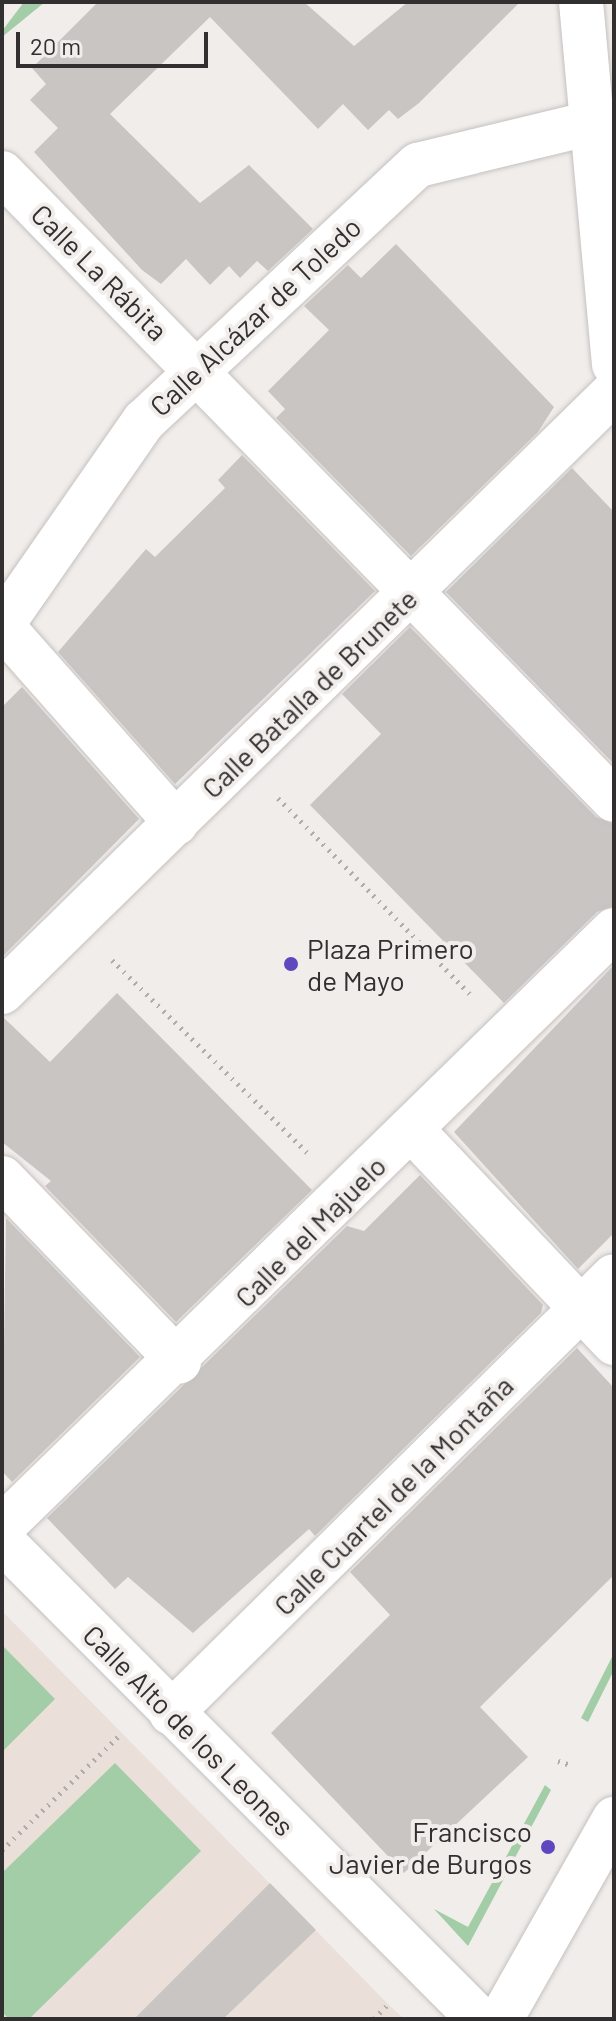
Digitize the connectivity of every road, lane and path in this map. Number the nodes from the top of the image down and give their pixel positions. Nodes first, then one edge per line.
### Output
1 (581, 2) edge
2 (592, 123) junction
3 (2, 173) edge
4 (610, 277) edge
5 (614, 365) edge
6 (198, 370) junction
7 (614, 392) edge
8 (413, 592) junction
9 (2, 625) edge
10 (241, 760) junction
11 (614, 800) edge
12 (176, 823) junction
13 (74, 923) junction
14 (614, 930) edge
15 (2, 992) edge
16 (509, 1034) junction
17 (412, 1130) junction
18 (2, 1178) edge
19 (349, 1193) junction
20 (614, 1276) edge
21 (581, 1309) junction
22 (614, 1343) edge
23 (179, 1361) junction
24 (2, 1527) edge
25 (2, 1541) edge
26 (164, 1706) junction
27 (558, 1761) dead end
28 (571, 1765) dead end
29 (614, 1819) edge
30 (2, 1850) edge
31 (388, 2004) dead end
32 (374, 2019) edge
33 (479, 2019) edge
34 (501, 2019) edge

1 - 2 street
2 - 4 street
2 - 6 street, Calle Alcázar de Toledo
3 - 6 street, Calle La Rábita
4 - 5 street
6 - 8 street, Calle La Rábita
6 - 9 street, Calle Alcázar de Toledo
7 - 8 street, Calle Batalla de Brunete
8 - 10 street, Calle Batalla de Brunete
8 - 11 street, Calle La Rábita
9 - 12 street
10 - 12 street, Calle Batalla de Brunete
10 - 16 path
12 - 13 street, Calle Batalla de Brunete
13 - 15 street, Calle Batalla de Brunete
13 - 19 path
14 - 16 street, Calle del Majuelo
16 - 17 street, Calle del Majuelo
17 - 19 street, Calle del Majuelo
17 - 21 street
18 - 23 street
19 - 23 street, Calle del Majuelo
20 - 21 street, Calle Cuartel de la Montaña
21 - 22 street
21 - 26 street, Calle Cuartel de la Montaña
23 - 24 street, Calle del Majuelo
25 - 26 street, Calle Alto de los Leones
26 - 30 path
26 - 33 street, Calle Alto de los Leones
27 - 28 path
29 - 34 street
31 - 32 path

